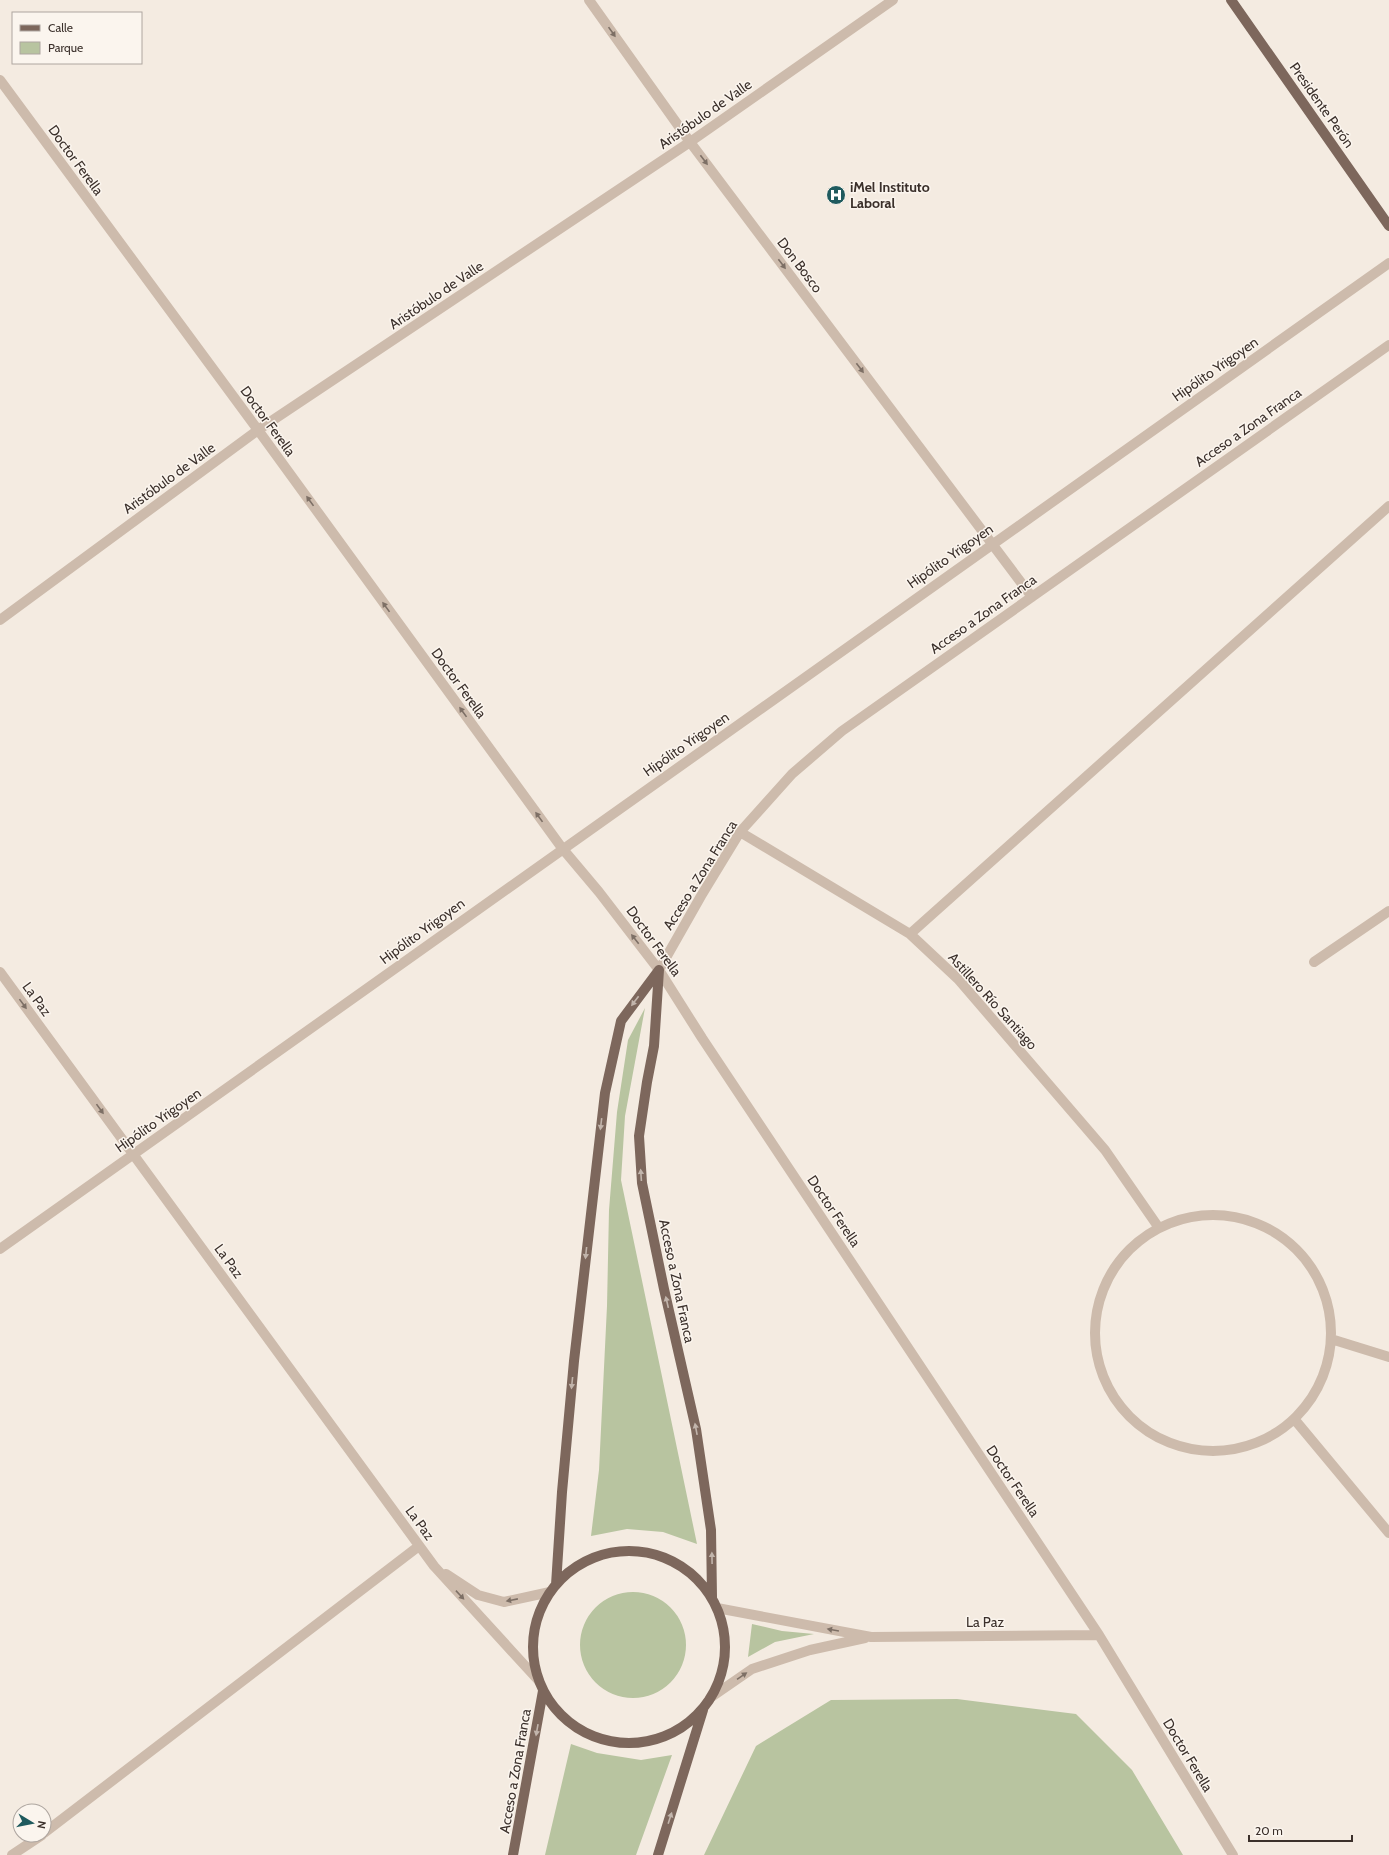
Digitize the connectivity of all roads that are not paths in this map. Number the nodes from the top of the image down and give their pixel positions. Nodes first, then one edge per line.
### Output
1 (589, 0) edge
2 (893, 0) edge
3 (1231, 0) edge
4 (0, 80) edge
5 (690, 142) junction
6 (1389, 226) edge
7 (1389, 263) edge
8 (1389, 345) edge
9 (258, 430) junction
10 (1389, 506) edge
11 (992, 543) junction
12 (1032, 597) junction
13 (0, 620) edge
14 (740, 832) junction
15 (562, 848) junction
16 (1389, 911) edge
17 (910, 934) junction
18 (1314, 962) dead end
19 (659, 970) junction
20 (0, 972) edge
21 (134, 1154) junction
22 (1159, 1228) junction
23 (0, 1249) edge
24 (1331, 1339) junction
25 (1389, 1357) edge
26 (1294, 1420) junction
27 (1389, 1533) edge
28 (419, 1546) junction
29 (434, 1566) junction
30 (553, 1588) junction
31 (712, 1597) junction
32 (717, 1608) junction
33 (1099, 1635) junction
34 (871, 1637) junction
35 (540, 1681) junction
36 (544, 1691) junction
37 (710, 1698) junction
38 (703, 1710) junction
39 (52, 1827) edge
40 (30, 1843) edge
41 (12, 1855) edge
42 (513, 1855) edge
43 (658, 1855) edge
44 (1233, 1855) edge

1 -> 5 street, Don Bosco
2 - 5 street, Aristóbulo de Valle
3 - 6 main road, Presidente Perón
4 - 9 street, Doctor Ferella
5 - 9 street, Aristóbulo de Valle
5 -> 11 street, Don Bosco
7 - 11 street, Hipólito Yrigoyen
8 - 12 street, Acceso a Zona Franca
9 - 13 street, Aristóbulo de Valle
15 -> 9 street, Doctor Ferella
10 - 17 street
11 - 12 street, Don Bosco
11 - 15 street, Hipólito Yrigoyen
12 - 14 street, Acceso a Zona Franca
14 - 17 street, Astillero Río Santiago
14 - 19 street, Acceso a Zona Franca
19 -> 15 street, Doctor Ferella
15 - 21 street, Hipólito Yrigoyen
16 - 18 street
17 - 22 street, Astillero Río Santiago
19 -> 30 main road, Acceso a Zona Franca
31 -> 19 main road, Acceso a Zona Franca
19 - 33 street, Doctor Ferella
20 -> 21 street, La Paz
21 - 23 street, Hipólito Yrigoyen
21 - 28 street, La Paz
22 - 24 street
22 - 26 street
24 - 25 street
24 - 26 street
26 - 27 street
28 - 29 street, La Paz
28 - 39 street
30 -> 29 street, La Paz
29 -> 35 street, La Paz
30 - 31 main road
30 - 35 main road
31 - 32 main road
34 -> 32 street, La Paz
32 - 37 main road
33 - 34 street, La Paz
33 - 44 street, Doctor Ferella
37 -> 34 street, La Paz
35 - 36 main road
36 - 38 main road
36 -> 42 main road, Acceso a Zona Franca
37 - 38 main road
43 -> 38 main road
40 - 41 street

